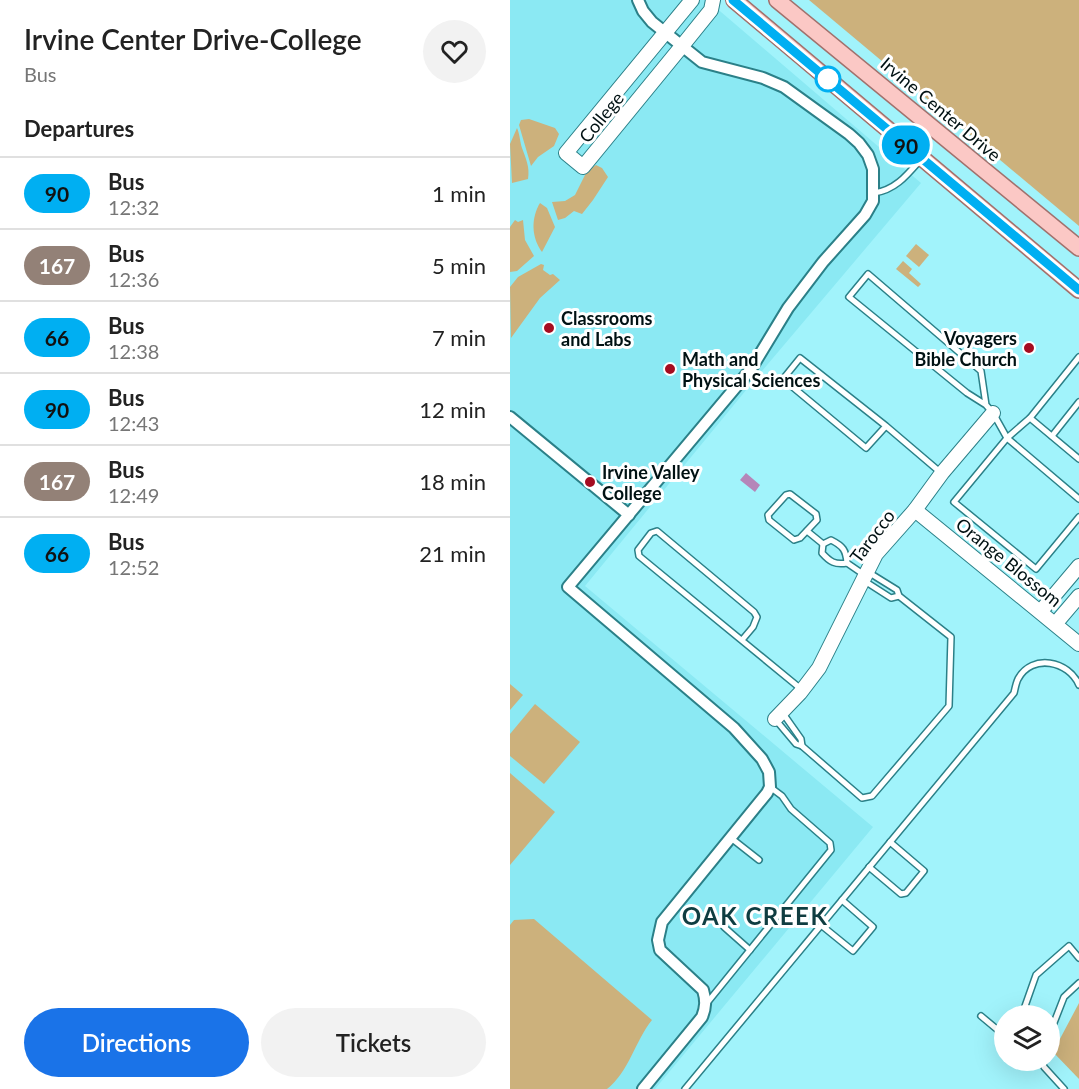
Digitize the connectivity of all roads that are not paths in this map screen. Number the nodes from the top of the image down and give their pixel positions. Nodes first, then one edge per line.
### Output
1 (638, 0) edge
2 (692, 0) edge
3 (713, 0) edge
4 (734, 0) edge
5 (777, 0) edge
6 (665, 32) junction
7 (682, 46) junction
8 (922, 158) junction
9 (874, 193) junction
10 (1079, 248) edge
11 (1079, 290) edge
12 (1079, 357) edge
13 (1079, 402) edge
14 (990, 409) junction
15 (510, 417) edge
16 (1030, 418) junction
17 (886, 426) junction
18 (1052, 436) junction
19 (1007, 438) junction
20 (1079, 459) edge
21 (942, 473) junction
22 (1079, 499) edge
23 (915, 510) junction
24 (629, 515) junction
25 (1079, 517) edge
26 (807, 531) junction
27 (824, 544) junction
28 (847, 563) junction
29 (1079, 566) edge
30 (865, 576) junction
31 (898, 596) junction
32 (1079, 596) edge
33 (1041, 611) junction
34 (1056, 623) junction
35 (741, 640) junction
36 (1079, 644) edge
37 (1079, 685) edge
38 (802, 690) junction
39 (778, 715) junction
40 (802, 746) junction
41 (770, 787) junction
42 (731, 838) junction
43 (890, 842) junction
44 (759, 860) dead end
45 (869, 867) junction
46 (842, 900) junction
47 (821, 926) junction
48 (724, 927) dead end
49 (750, 950) junction
50 (1079, 958) edge
51 (1079, 983) edge
52 (706, 1004) junction
53 (1025, 1005) edge
54 (1060, 1006) edge
55 (981, 1016) dead end
56 (994, 1027) edge
57 (1048, 1071) edge
58 (643, 1089) edge
59 (685, 1089) edge
60 (1065, 1089) edge

1 - 6 street
2 - 6 street, College
3 - 7 street, College
4 - 8 main road
5 - 10 main road, Irvine Center Drive
6 - 7 street
6 - 7 street, College
7 - 9 street
8 - 9 lane
8 - 11 main road
9 - 24 street
12 - 16 lane
13 - 18 lane
14 - 14 lane
14 - 19 lane
14 - 21 street, Tarocco
15 - 24 street
16 - 18 lane
16 - 19 lane
17 - 17 lane
17 - 21 lane
18 - 20 lane
19 - 22 lane
19 - 25 lane
21 - 23 street, Tarocco
23 - 30 street, Tarocco
23 - 33 street, Orange Blossom
24 - 41 street
26 - 26 lane
26 - 27 lane
27 - 28 lane
27 - 28 lane
28 - 30 lane
29 - 33 street
30 - 31 lane
30 - 31 lane
30 - 38 street, Tarocco
31 - 40 lane
32 - 34 street
33 - 34 street, Orange Blossom
34 - 36 street, Orange Blossom
35 - 35 lane
35 - 38 lane
37 - 43 lane
38 - 39 street, Tarocco
39 - 40 lane
39 - 40 lane
41 - 42 street
41 - 49 lane
42 - 44 lane
42 - 52 street
43 - 45 lane
43 - 45 lane
45 - 46 lane
46 - 47 lane
46 - 47 lane
47 - 59 lane
48 - 49 lane
49 - 52 lane
50 - 53 lane
51 - 54 lane
52 - 58 street
55 - 56 lane
57 - 60 lane

